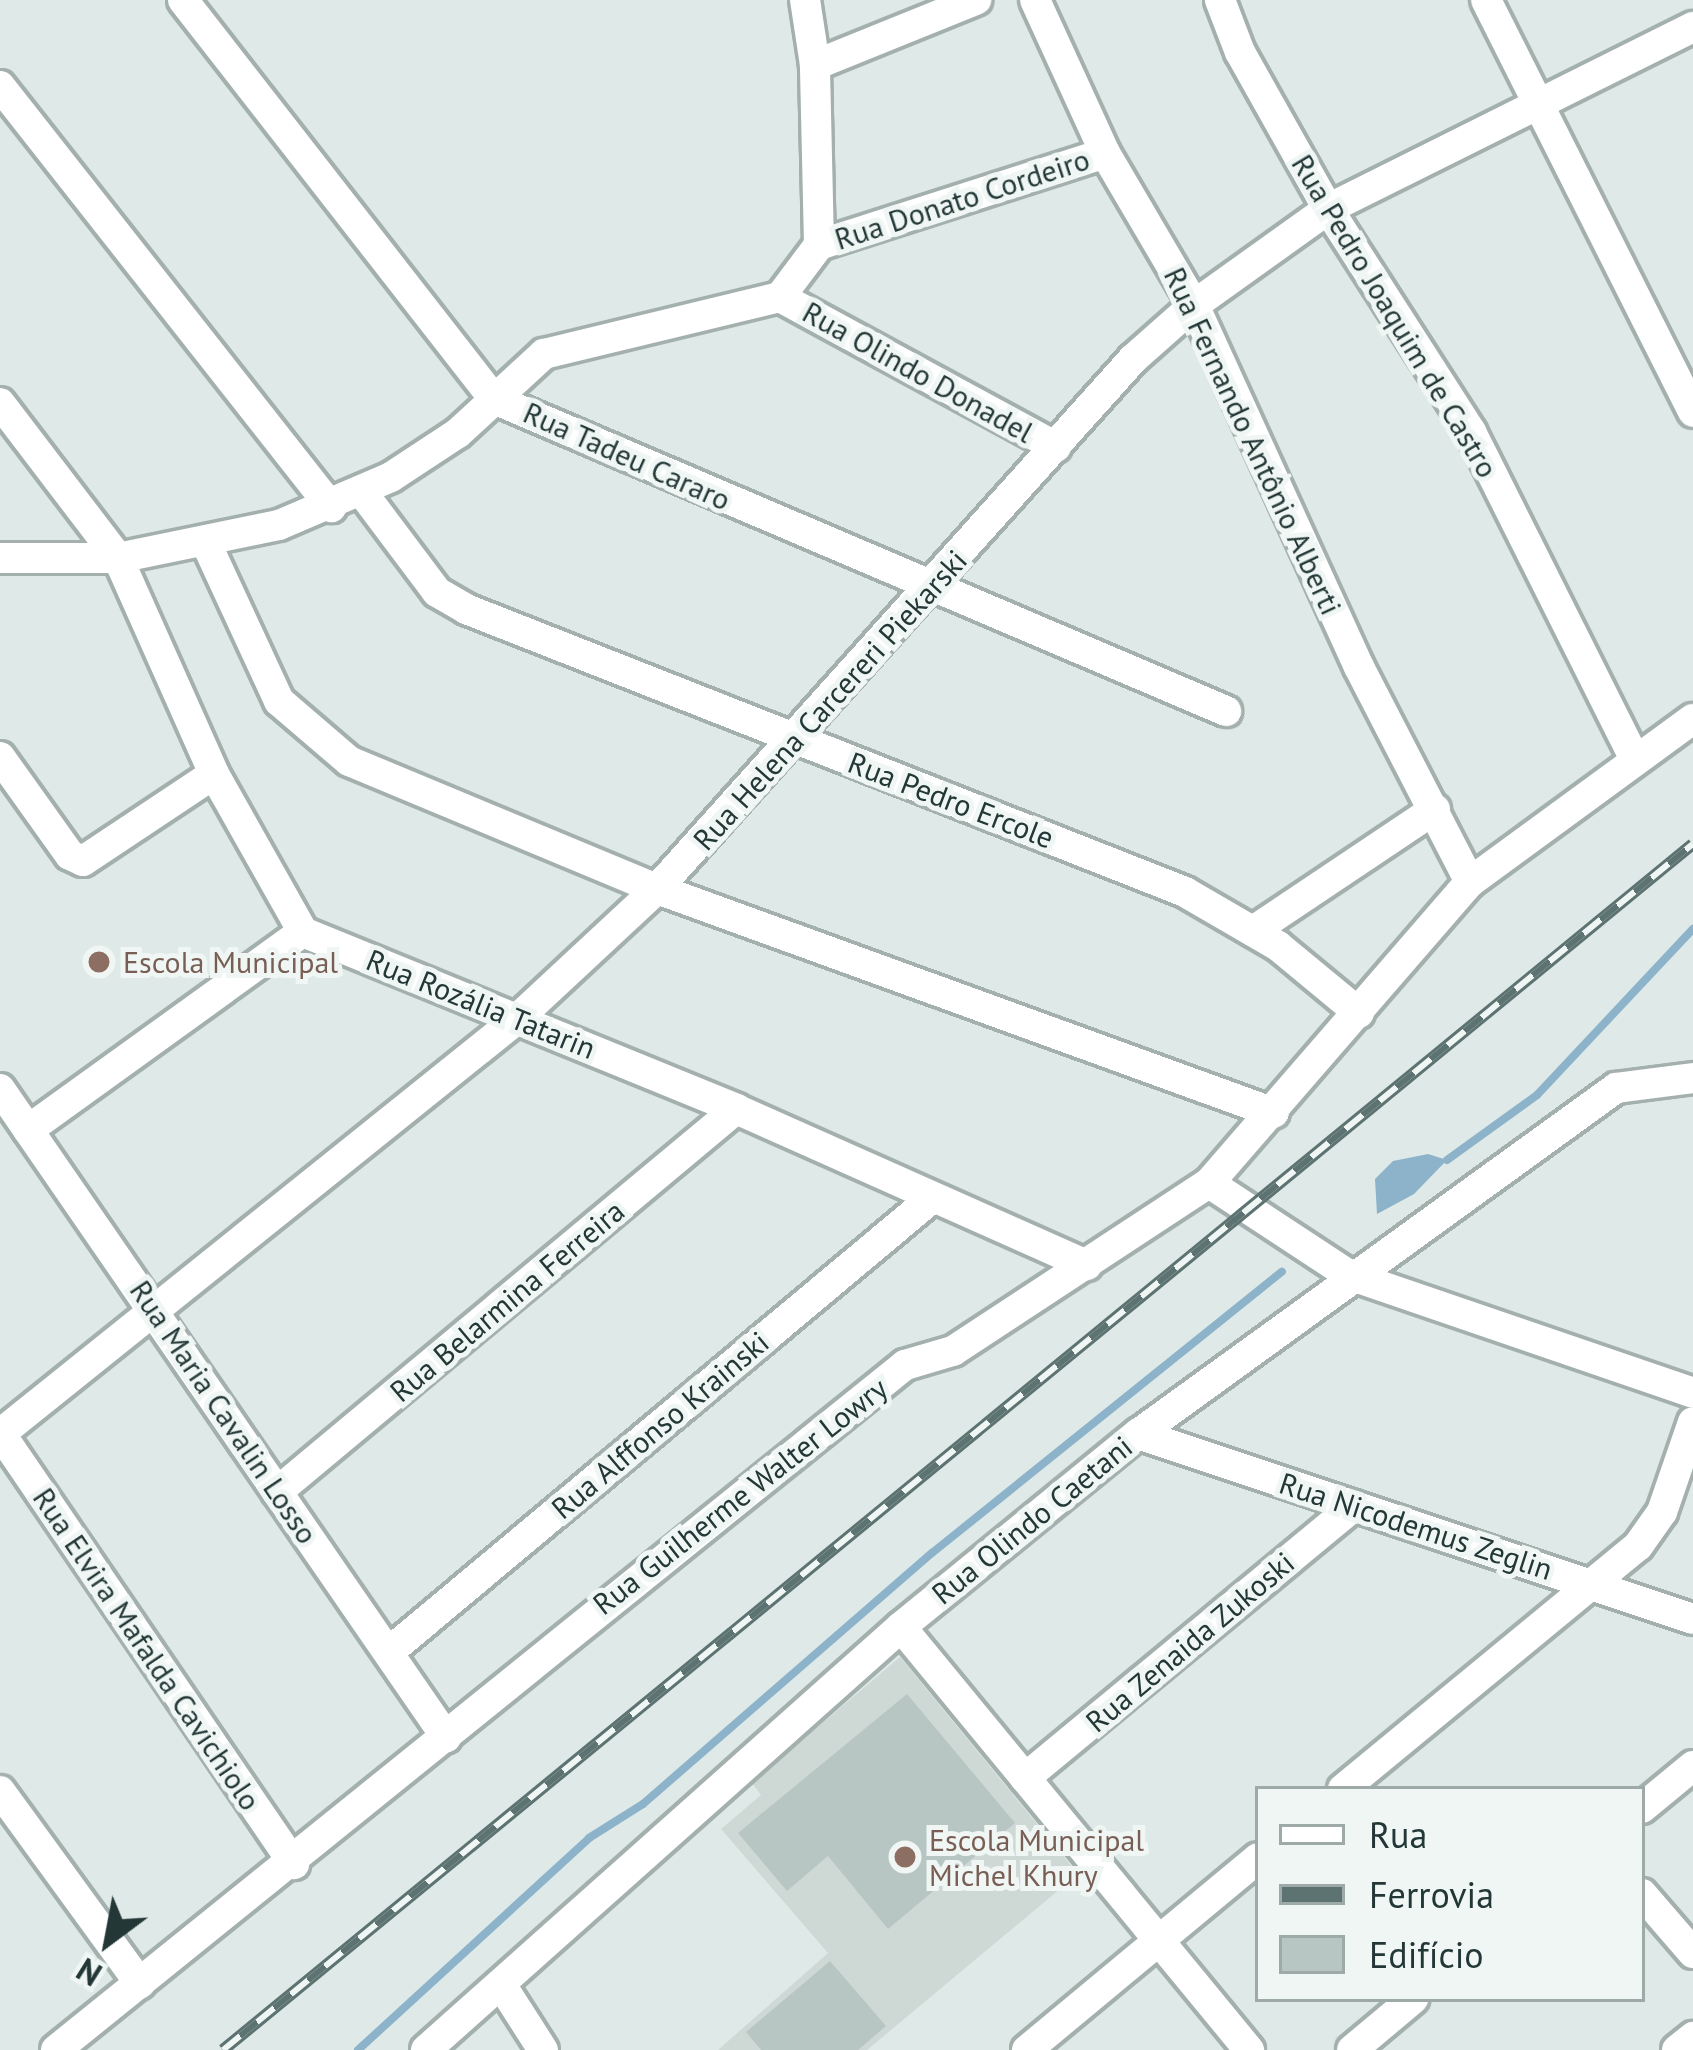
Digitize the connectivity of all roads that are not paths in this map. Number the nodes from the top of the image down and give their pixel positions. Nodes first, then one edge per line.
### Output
1 (183, 0) edge
2 (806, 0) edge
3 (976, 0) edge
4 (1035, 0) edge
5 (1220, 0) edge
6 (1486, 0) edge
7 (1693, 27) edge
8 (815, 65) junction
9 (0, 86) edge
10 (1539, 107) junction
11 (1105, 153) junction
12 (1328, 209) junction
13 (819, 244) junction
14 (780, 297) junction
15 (1194, 305) junction
16 (1679, 352) edge
17 (494, 398) junction
18 (0, 403) edge
19 (1693, 412) edge
20 (1055, 447) junction
21 (362, 492) junction
22 (332, 507) junction
23 (207, 545) junction
24 (0, 558) edge
25 (118, 558) junction
26 (934, 590) junction
27 (1226, 711) dead end
28 (1693, 719) edge
29 (798, 740) junction
30 (0, 757) edge
31 (1635, 760) junction
32 (214, 774) junction
33 (1435, 809) junction
34 (1470, 882) junction
35 (657, 889) junction
36 (1253, 931) junction
37 (304, 932) junction
38 (1359, 1012) junction
39 (517, 1018) junction
40 (1693, 1078) edge
41 (0, 1089) edge
42 (736, 1109) junction
43 (1274, 1113) junction
44 (28, 1130) junction
45 (1209, 1183) junction
46 (932, 1198) junction
47 (1087, 1264) junction
48 (1349, 1275) junction
49 (154, 1308) junction
50 (1693, 1394) edge
51 (1693, 1422) edge
52 (0, 1434) edge
53 (1138, 1434) junction
54 (277, 1492) junction
55 (1354, 1505) junction
56 (1597, 1585) junction
57 (1693, 1619) edge
58 (901, 1627) junction
59 (388, 1652) junction
60 (446, 1736) junction
61 (1693, 1766) edge
62 (1025, 1778) junction
63 (1347, 1786) edge
64 (0, 1791) edge
65 (1645, 1806) edge
66 (1255, 1860) edge
67 (294, 1864) junction
68 (1645, 1897) edge
69 (1160, 1937) junction
70 (1693, 1953) edge
71 (140, 1984) junction
72 (502, 1986) junction
73 (1409, 2002) edge
74 (1693, 2037) edge
75 (56, 2050) edge
76 (426, 2050) edge
77 (543, 2050) edge
78 (1027, 2050) edge
79 (1249, 2050) edge
80 (1352, 2050) edge
81 (1677, 2050) edge

1 - 17 street, Rua Tadeu Cararo
2 - 8 street
3 - 8 street
4 - 11 street, Rua Fernando Antônio Alberti
5 - 12 street, Rua Pedro Joaquim de Castro
6 - 10 street
7 - 10 street, Rua Helena Carcereri Piekarski
8 - 13 street
9 - 22 street
10 - 12 street, Rua Helena Carcereri Piekarski
10 - 16 street
11 - 13 street, Rua Donato Cordeiro
11 - 15 street, Rua Fernando Antônio Alberti
12 - 15 street, Rua Helena Carcereri Piekarski
12 - 31 street, Rua Pedro Joaquim de Castro
13 - 14 street
14 - 17 street
14 - 20 street, Rua Olindo Donadel
15 - 20 street, Rua Helena Carcereri Piekarski
15 - 33 street, Rua Fernando Antônio Alberti
16 - 19 street
17 - 21 street
17 - 26 street, Rua Tadeu Cararo
18 - 25 street
20 - 26 street, Rua Helena Carcereri Piekarski
21 - 22 street
21 - 29 street, Rua Pedro Ercole
22 - 23 street
23 - 25 street
23 - 35 street
24 - 25 street
25 - 32 street
26 - 27 street, Rua Tadeu Cararo
26 - 29 street, Rua Helena Carcereri Piekarski
28 - 31 street, Rua Guilherme Walter Lowry
29 - 35 street, Rua Helena Carcereri Piekarski
29 - 36 street, Rua Pedro Ercole
30 - 32 street
31 - 34 street, Rua Guilherme Walter Lowry
32 - 37 street
33 - 34 street, Rua Fernando Antônio Alberti
33 - 36 street
34 - 38 street, Rua Guilherme Walter Lowry
35 - 39 street, Rua Helena Carcereri Piekarski
35 - 43 street
36 - 38 street, Rua Pedro Ercole
37 - 39 street, Rua Rozália Tatarin
37 - 44 street
38 - 43 street, Rua Guilherme Walter Lowry
39 - 42 street, Rua Rozália Tatarin
39 - 49 street, Rua Helena Carcereri Piekarski
40 - 48 street, Rua Olindo Caetani
41 - 44 street, Rua Maria Cavalin Losso
42 - 46 street, Rua Rozália Tatarin
42 - 54 street, Rua Belarmina Ferreira
43 - 45 street, Rua Guilherme Walter Lowry
44 - 49 street, Rua Maria Cavalin Losso
45 - 47 street, Rua Guilherme Walter Lowry
45 - 48 street
46 - 47 street, Rua Rozália Tatarin
46 - 59 street, Rua Alffonso Krainski
47 - 60 street, Rua Guilherme Walter Lowry
48 - 50 street
48 - 53 street, Rua Olindo Caetani
49 - 52 street, Rua Helena Carcereri Piekarski
49 - 54 street, Rua Maria Cavalin Losso
51 - 56 street
52 - 67 street, Rua Elvira Mafalda Cavichiolo
53 - 55 street, Rua Nicodemus Zeglin
53 - 58 street, Rua Olindo Caetani
54 - 59 street, Rua Maria Cavalin Losso
55 - 56 street, Rua Nicodemus Zeglin
55 - 62 street, Rua Zenaida Zukoski
56 - 57 street, Rua Nicodemus Zeglin
56 - 63 street
58 - 62 street
58 - 72 street, Rua Olindo Caetani
59 - 60 street, Rua Maria Cavalin Losso
60 - 67 street, Rua Guilherme Walter Lowry
61 - 65 street
62 - 69 street
64 - 71 street
66 - 69 street
67 - 71 street, Rua Guilherme Walter Lowry
68 - 70 street
69 - 78 street
69 - 79 street
71 - 75 street, Rua Guilherme Walter Lowry
72 - 76 street, Rua Olindo Caetani
72 - 77 street
73 - 80 street
74 - 81 street

